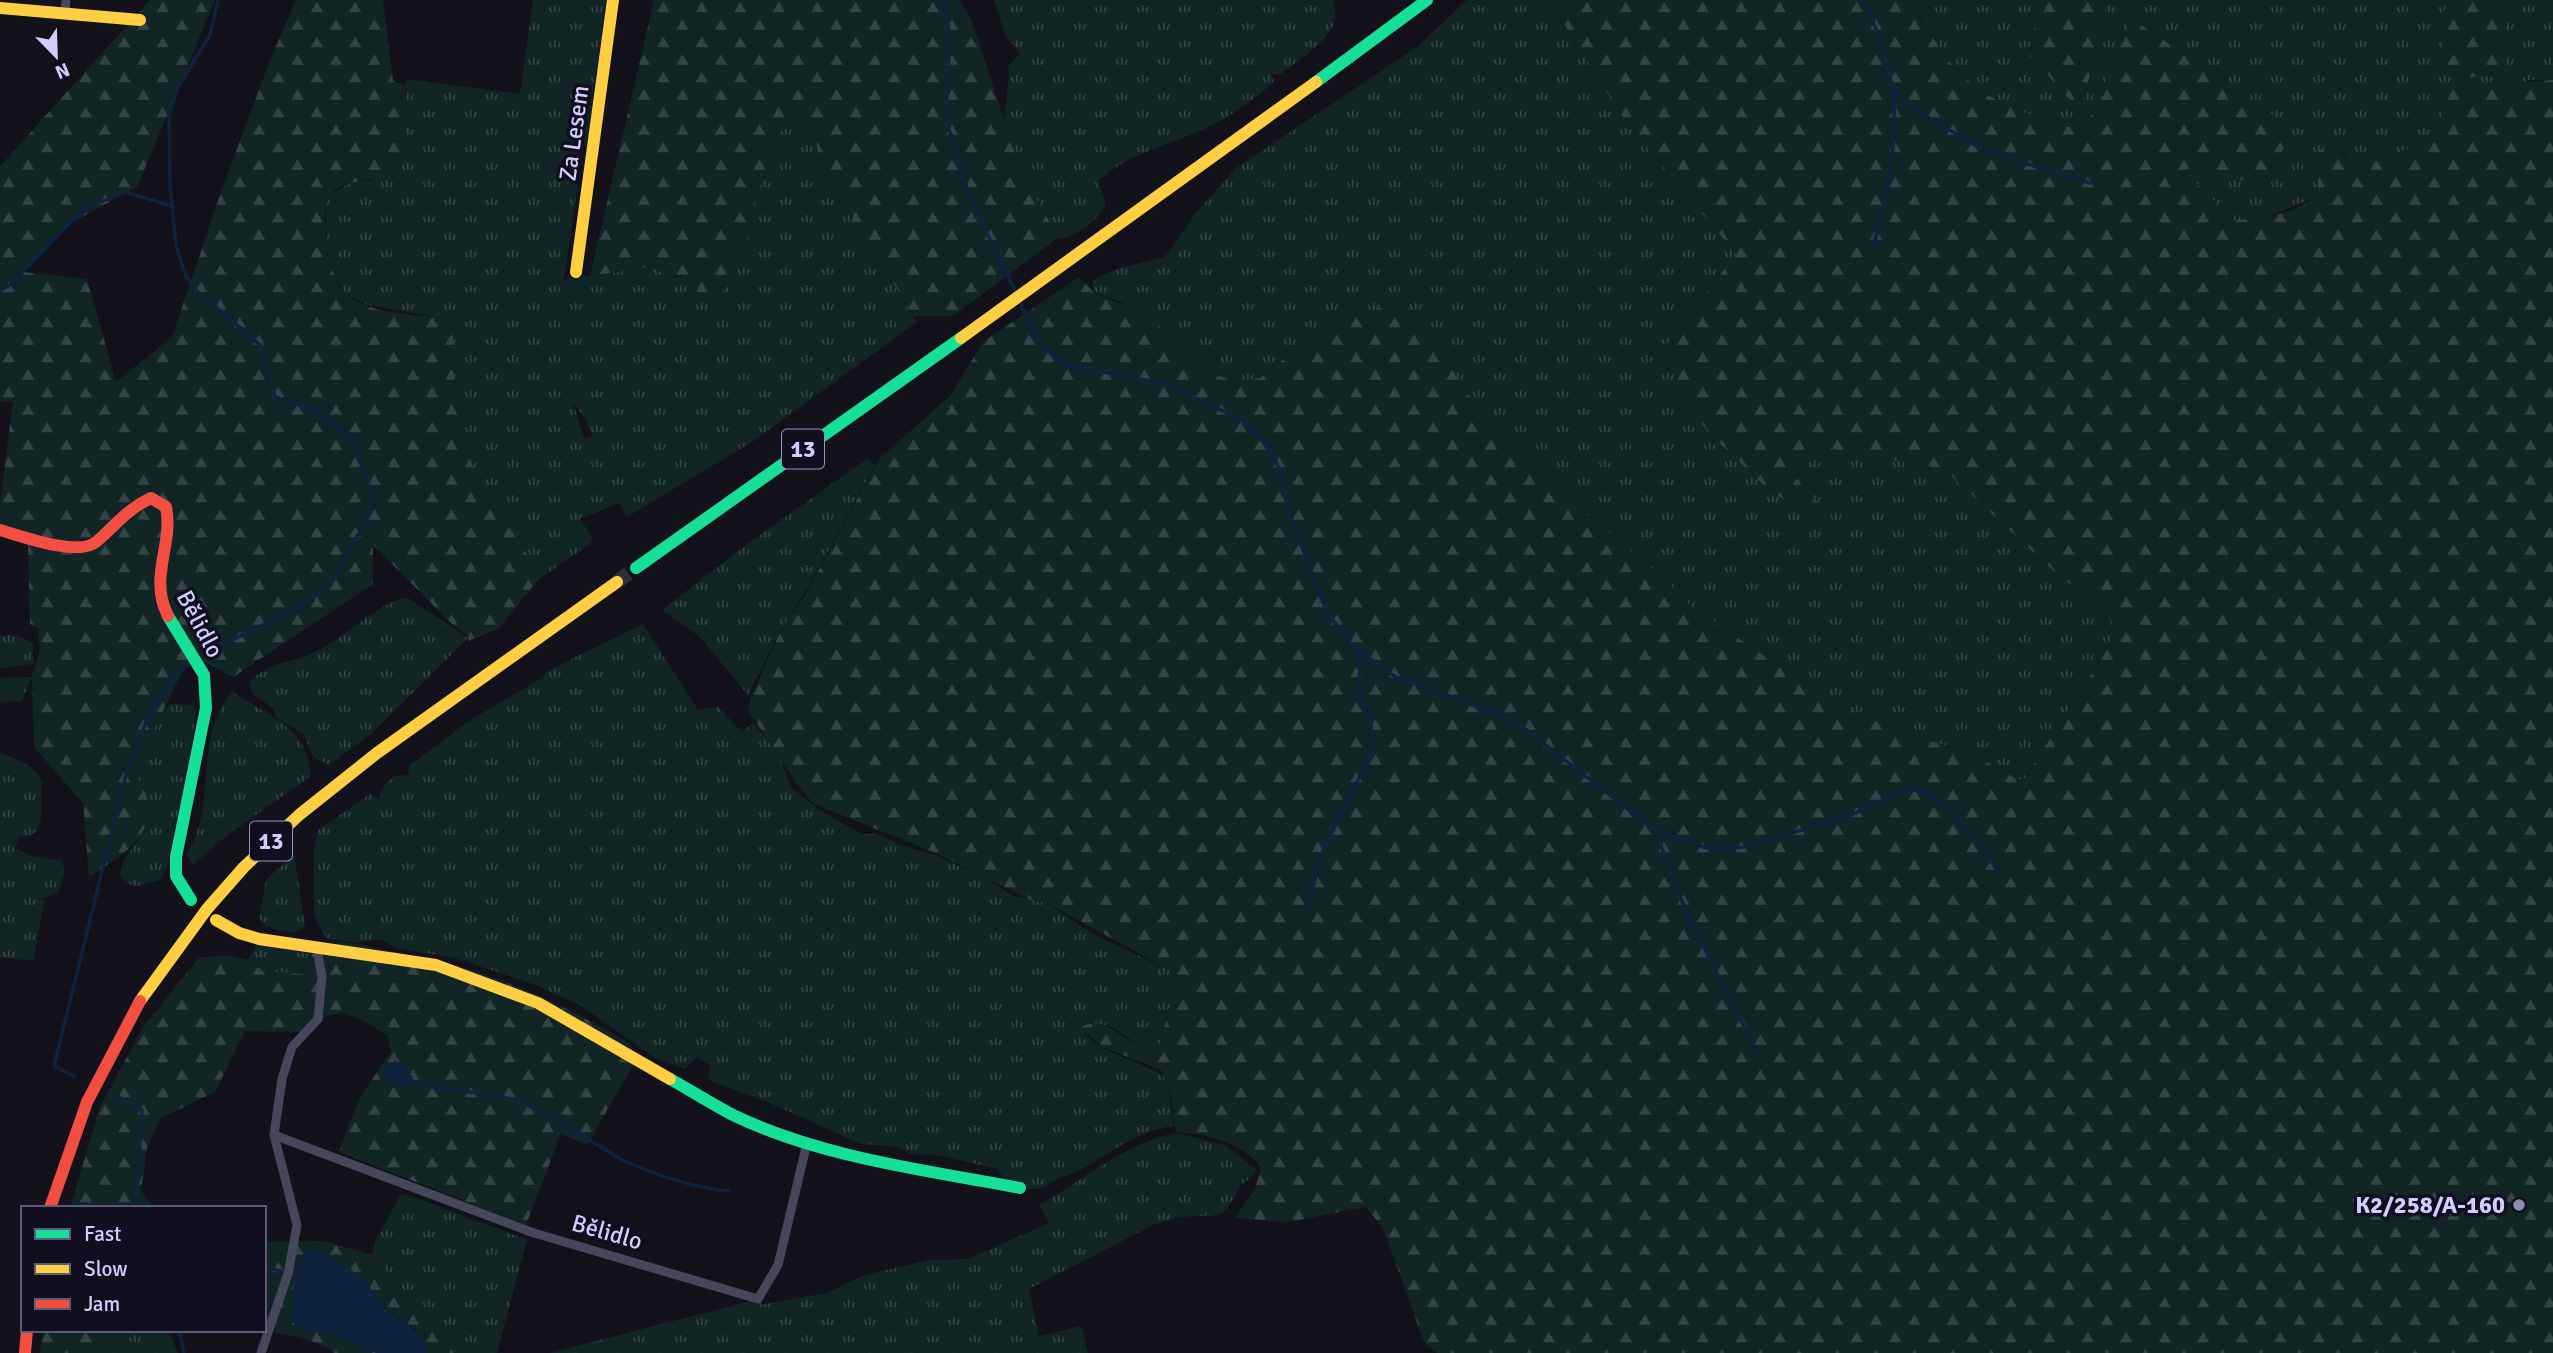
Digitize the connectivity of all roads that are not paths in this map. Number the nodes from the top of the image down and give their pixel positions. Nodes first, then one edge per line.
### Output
1 (613, 0) edge
2 (1427, 0) edge
3 (66, 7) edge
4 (0, 8) edge
5 (141, 19) dead end
6 (576, 272) dead end
7 (0, 530) edge
8 (636, 568) tunnel mouth
9 (617, 582) tunnel mouth
10 (191, 900) dead end
11 (216, 920) dead end
12 (317, 949) junction
13 (274, 1135) junction
14 (807, 1143) junction
15 (1020, 1188) dead end
16 (51, 1206) edge
17 (27, 1332) edge
18 (25, 1353) edge
19 (261, 1353) edge

1 - 6 street, Za Lesem
2 - 8 street, 13
3 - 4 street
3 - 5 street
7 - 10 street, Bělidlo
9 - 16 street, 13
11 - 12 street
12 - 13 street
12 - 14 street
13 - 14 street, Bělidlo
13 - 19 street
14 - 15 street
17 - 18 street

